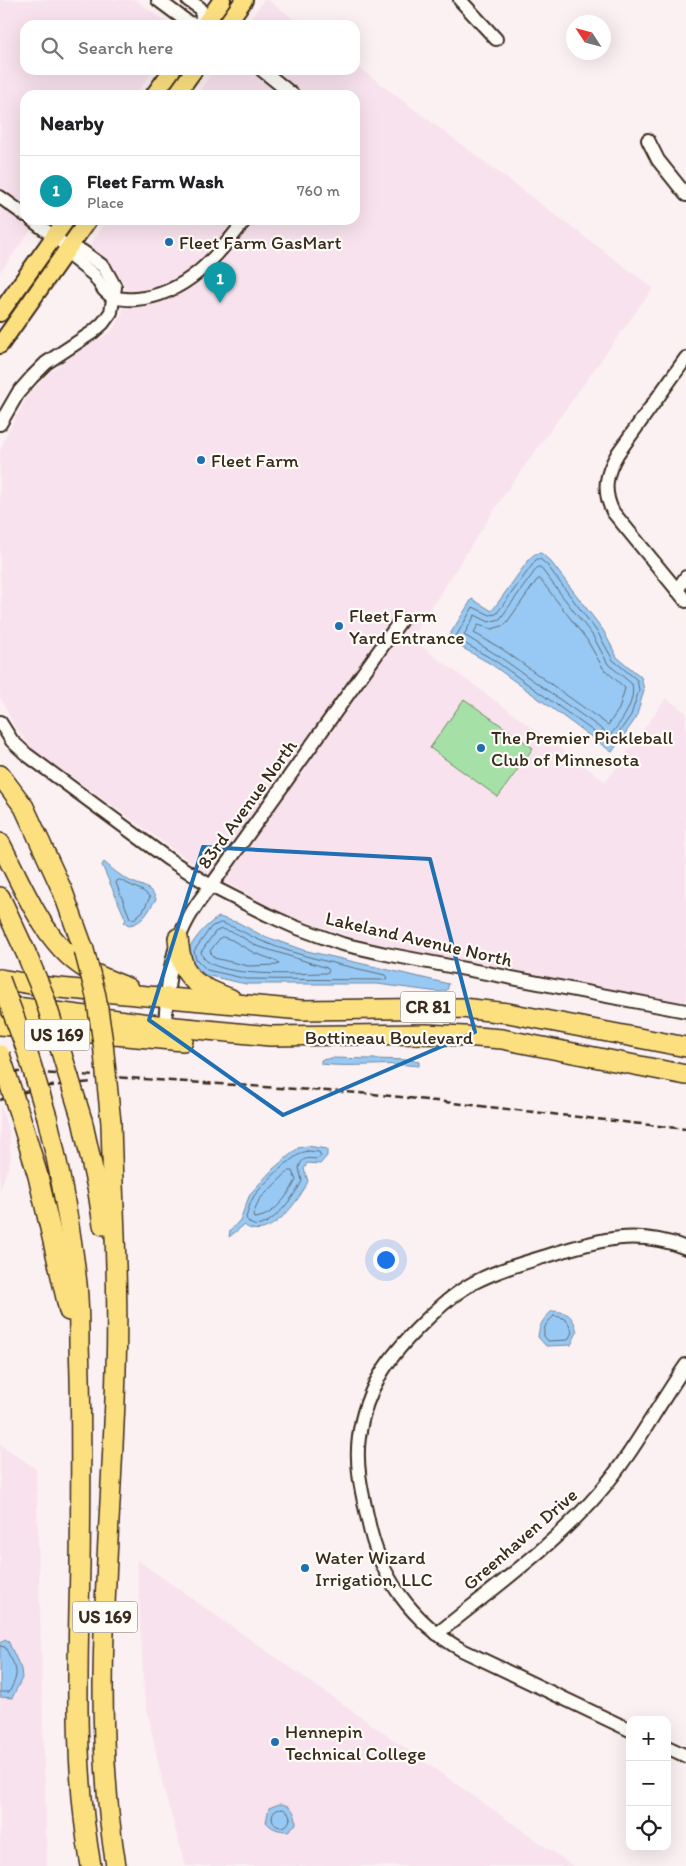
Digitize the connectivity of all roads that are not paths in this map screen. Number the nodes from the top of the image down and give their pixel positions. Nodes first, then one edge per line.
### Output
1 (158, 0) edge
2 (188, 0) edge
3 (222, 0) edge
4 (244, 0) edge
5 (460, 0) edge
6 (185, 20) edge
7 (203, 20) edge
8 (208, 20) edge
9 (230, 20) edge
10 (496, 39) dead end
11 (168, 75) edge
12 (190, 75) edge
13 (268, 75) edge
14 (158, 90) edge
15 (180, 90) edge
16 (287, 90) edge
17 (648, 140) dead end
18 (686, 195) edge
19 (0, 196) edge
20 (20, 211) edge
21 (38, 225) edge
22 (62, 225) edge
23 (85, 225) edge
24 (241, 225) edge
25 (54, 237) junction
26 (69, 248) junction
27 (113, 298) junction
28 (0, 312) edge
29 (0, 345) edge
30 (686, 358) edge
31 (0, 424) edge
32 (686, 577) edge
33 (677, 590) junction
34 (686, 601) edge
35 (401, 620) dead end
36 (0, 722) edge
37 (0, 775) edge
38 (0, 843) edge
39 (210, 886) junction
40 (0, 897) edge
41 (178, 938) junction
42 (0, 979) edge
43 (146, 995) junction
44 (167, 998) junction
45 (0, 1005) edge
46 (246, 1005) junction
47 (686, 1012) edge
48 (0, 1025) edge
49 (165, 1026) junction
50 (346, 1036) junction
51 (686, 1047) edge
52 (0, 1055) edge
53 (686, 1075) edge
54 (686, 1248) edge
55 (686, 1365) edge
56 (116, 1368) junction
57 (81, 1374) junction
58 (437, 1634) junction
59 (626, 1728) edge
60 (671, 1750) edge
61 (686, 1756) edge
62 (91, 1866) edge
63 (116, 1866) edge

1 - 6 street
2 - 7 street
3 - 8 main road
4 - 9 main road
5 - 10 street
11 - 14 main road
12 - 15 main road
13 - 16 street
17 - 18 street
19 - 20 street
21 - 25 street
22 - 25 main road
23 - 26 main road
24 - 27 street
25 - 26 street
25 - 28 main road
26 - 27 street
26 - 29 main road
27 - 31 street
30 - 33 street
32 - 33 street
33 - 34 street
35 - 39 street, 83rd Avenue North
36 - 39 street, Lakeland Avenue North
37 - 56 highway, bridge
38 - 43 highway
39 - 41 street, 83rd Avenue North
39 - 47 street, Lakeland Avenue North
40 - 56 highway, US 169, bridge
41 - 44 street, 83rd Avenue North
41 - 46 highway
42 - 43 highway, Bottineau Boulevard / CR 81
42 - 57 highway, US 169, bridge
43 - 44 highway, Bottineau Boulevard / CR 81
44 - 46 highway, Bottineau Boulevard / CR 81
44 - 49 street, 83rd Avenue North
45 - 49 highway, Bottineau Boulevard / CR 81
46 - 51 highway, Bottineau Boulevard / CR 81
48 - 50 highway
49 - 50 highway, Bottineau Boulevard / CR 81
50 - 53 highway, Bottineau Boulevard / CR 81
52 - 57 highway, bridge
54 - 58 street
55 - 58 street, Greenhaven Drive
56 - 63 highway, US 169
57 - 62 highway, US 169
58 - 59 street
60 - 61 street

